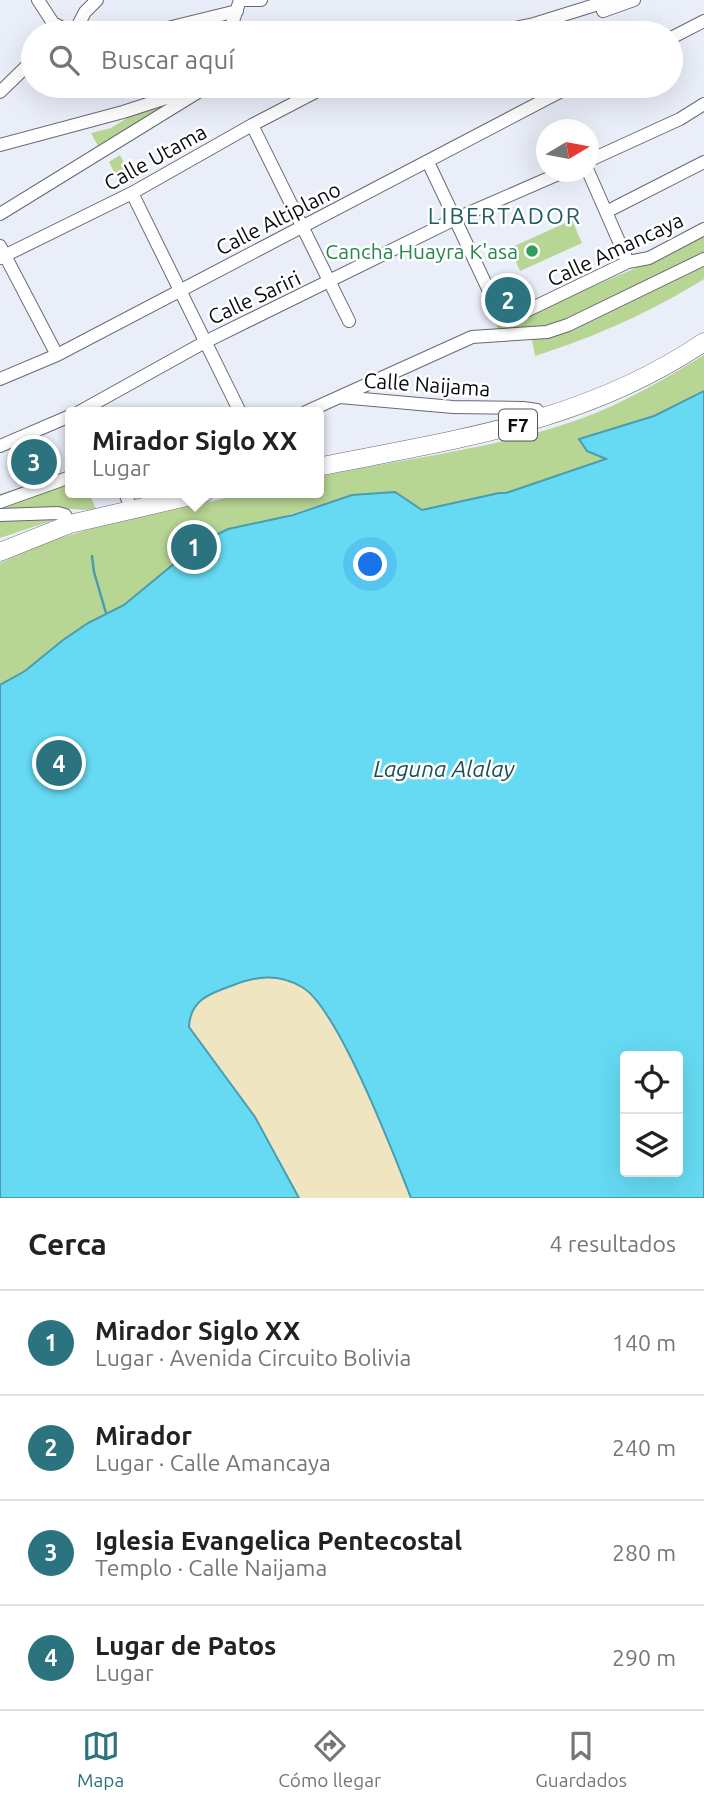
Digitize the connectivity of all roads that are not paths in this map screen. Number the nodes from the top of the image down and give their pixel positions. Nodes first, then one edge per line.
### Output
1 (38, 0) edge
2 (97, 0) edge
3 (245, 0) edge
4 (261, 0) edge
5 (611, 0) edge
6 (634, 0) edge
7 (238, 5) edge
8 (52, 21) edge
9 (78, 21) edge
10 (186, 21) edge
11 (544, 21) edge
12 (570, 21) edge
13 (704, 21) edge
14 (683, 32) edge
15 (21, 72) edge
16 (0, 92) edge
17 (166, 98) edge
18 (188, 98) edge
19 (304, 98) edge
20 (548, 98) edge
21 (704, 104) edge
22 (252, 125) junction
23 (0, 145) edge
24 (599, 156) edge
25 (428, 162) junction
26 (704, 162) edge
27 (540, 182) edge
28 (594, 182) edge
29 (132, 193) junction
30 (606, 212) junction
31 (0, 214) edge
32 (455, 219) junction
33 (303, 228) junction
34 (704, 229) edge
35 (2, 253) edge
36 (704, 259) edge
37 (628, 262) junction
38 (330, 282) junction
39 (179, 290) junction
40 (349, 321) dead end
41 (205, 342) junction
42 (704, 342) edge
43 (57, 355) junction
44 (0, 379) edge
45 (340, 397) junction
46 (91, 407) edge
47 (238, 407) edge
48 (317, 407) edge
49 (65, 418) edge
50 (544, 418) junction
51 (0, 446) edge
52 (324, 466) edge
53 (65, 479) edge
54 (157, 498) edge
55 (129, 501) edge
56 (0, 502) edge
57 (0, 515) edge
58 (70, 524) junction
59 (0, 552) edge

1 - 8 street
2 - 9 street
3 - 4 street
5 - 11 street
6 - 12 street
7 - 10 street
13 - 14 street
15 - 16 street
17 - 23 street
18 - 31 street
19 - 22 street, Calle Utama
20 - 25 street, Calle Altiplano
21 - 24 street
22 - 29 street, Calle Utama
22 - 33 street
25 - 32 street, Calle Amancaya
25 - 33 street, Calle Altiplano
26 - 30 street
27 - 32 street, Calle Sariri
28 - 30 street
29 - 35 street, Calle Utama
29 - 39 street
30 - 37 street
32 - 37 street, Calle Amancaya
32 - 38 street, Calle Sariri
33 - 38 street
33 - 39 street, Calle Altiplano
34 - 37 street, Calle Amancaya
35 - 43 street
36 - 45 street
38 - 40 street
38 - 41 street, Calle Sariri
39 - 41 street
39 - 43 street, Calle Altiplano
41 - 46 street, Calle Sariri
41 - 47 street
42 - 50 highway, F7
43 - 44 street, Calle Altiplano
45 - 48 street, Calle Naijama
45 - 50 street, Calle Naijama
49 - 51 street
50 - 52 highway, F7
53 - 56 street
54 - 55 highway
55 - 58 highway
57 - 58 street
58 - 59 highway

